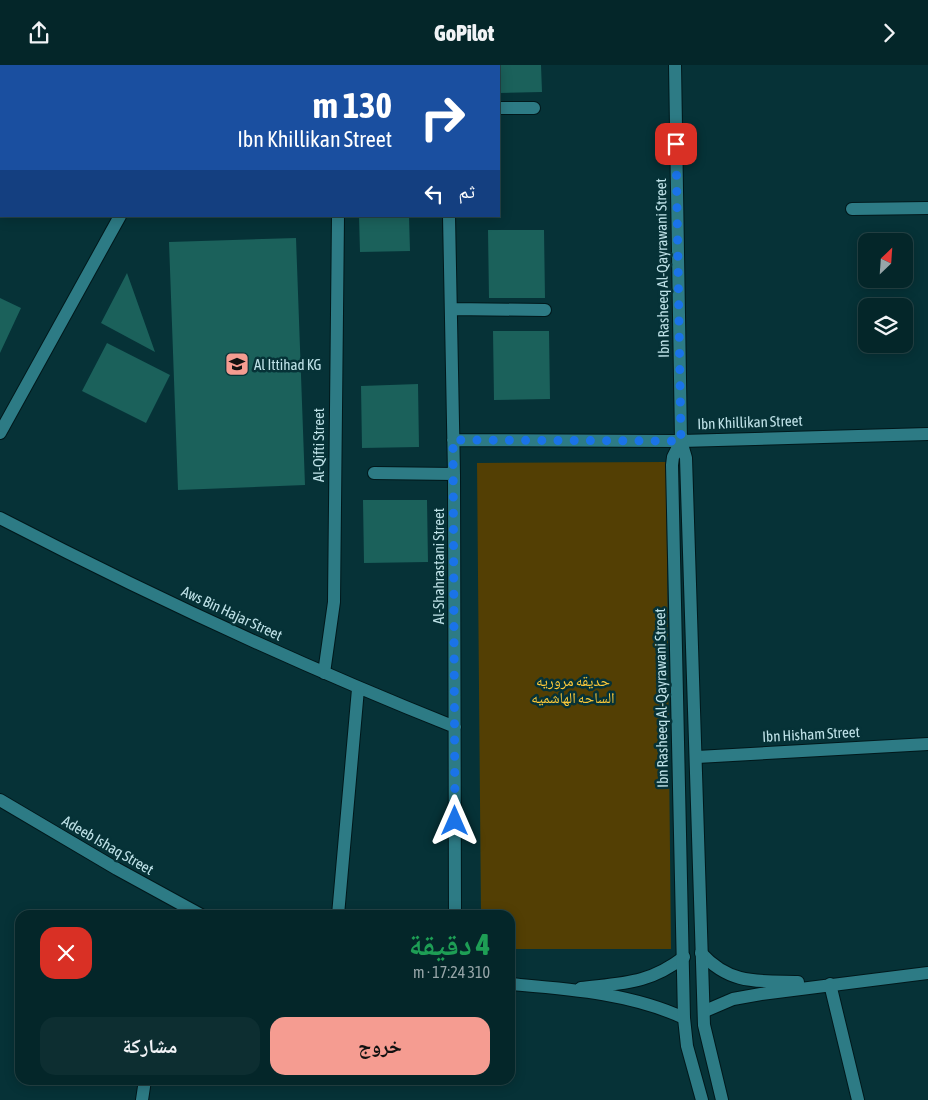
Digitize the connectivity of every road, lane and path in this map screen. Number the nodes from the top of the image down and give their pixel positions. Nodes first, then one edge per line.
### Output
1 (675, 65) edge
2 (500, 108) edge
3 (534, 108) dead end
4 (928, 208) edge
5 (852, 209) dead end
6 (119, 217) edge
7 (338, 217) edge
8 (449, 217) edge
9 (451, 309) junction
10 (545, 310) dead end
11 (0, 433) edge
12 (928, 434) edge
13 (453, 440) junction
14 (681, 441) junction
15 (374, 473) dead end
16 (454, 474) junction
17 (0, 518) edge
18 (324, 673) junction
19 (358, 689) junction
20 (455, 727) junction
21 (928, 744) edge
22 (697, 757) junction
23 (0, 800) edge
24 (181, 910) edge
25 (338, 910) edge
26 (455, 910) edge
27 (701, 953) junction
28 (684, 957) junction
29 (928, 973) edge
30 (515, 984) edge
31 (830, 984) junction
32 (569, 989) junction
33 (705, 1011) junction
34 (684, 1019) junction
35 (144, 1085) edge
36 (142, 1100) edge
37 (702, 1100) edge
38 (722, 1100) edge
39 (858, 1100) edge

1 - 14 street, Ibn Rasheeq Al-Qayrawani Street
2 - 3 street
4 - 5 street
6 - 11 street
7 - 18 street, Al-Qifti Street
8 - 9 street, Al-Shahrastani Street
9 - 10 street
9 - 13 street, Al-Shahrastani Street
12 - 14 street, Ibn Khillikan Street
13 - 14 street, Ibn Khillikan Street
13 - 16 street, Al-Shahrastani Street
14 - 22 street, Ibn Rasheeq Al-Qayrawani Street
14 - 28 street, Ibn Rasheeq Al-Qayrawani Street
15 - 16 street
16 - 20 street, Al-Shahrastani Street
17 - 18 street, Aws Bin Hajar Street
18 - 19 street, Aws Bin Hajar Street
19 - 20 street, Aws Bin Hajar Street
19 - 25 street
20 - 26 street, Al-Shahrastani Street
21 - 22 street, Ibn Hisham Street
22 - 27 street, Ibn Rasheeq Al-Qayrawani Street
23 - 24 street, Adeeb Ishaq Street
27 - 31 street
27 - 33 street, Ibn Rasheeq Al-Qayrawani Street
28 - 32 street
28 - 34 street, Ibn Rasheeq Al-Qayrawani Street
29 - 31 street
30 - 32 street
31 - 33 street
31 - 39 street
32 - 34 street
33 - 38 street, Ibn Rasheeq Al-Qayrawani Street
34 - 37 street, Ibn Rasheeq Al-Qayrawani Street
35 - 36 street

